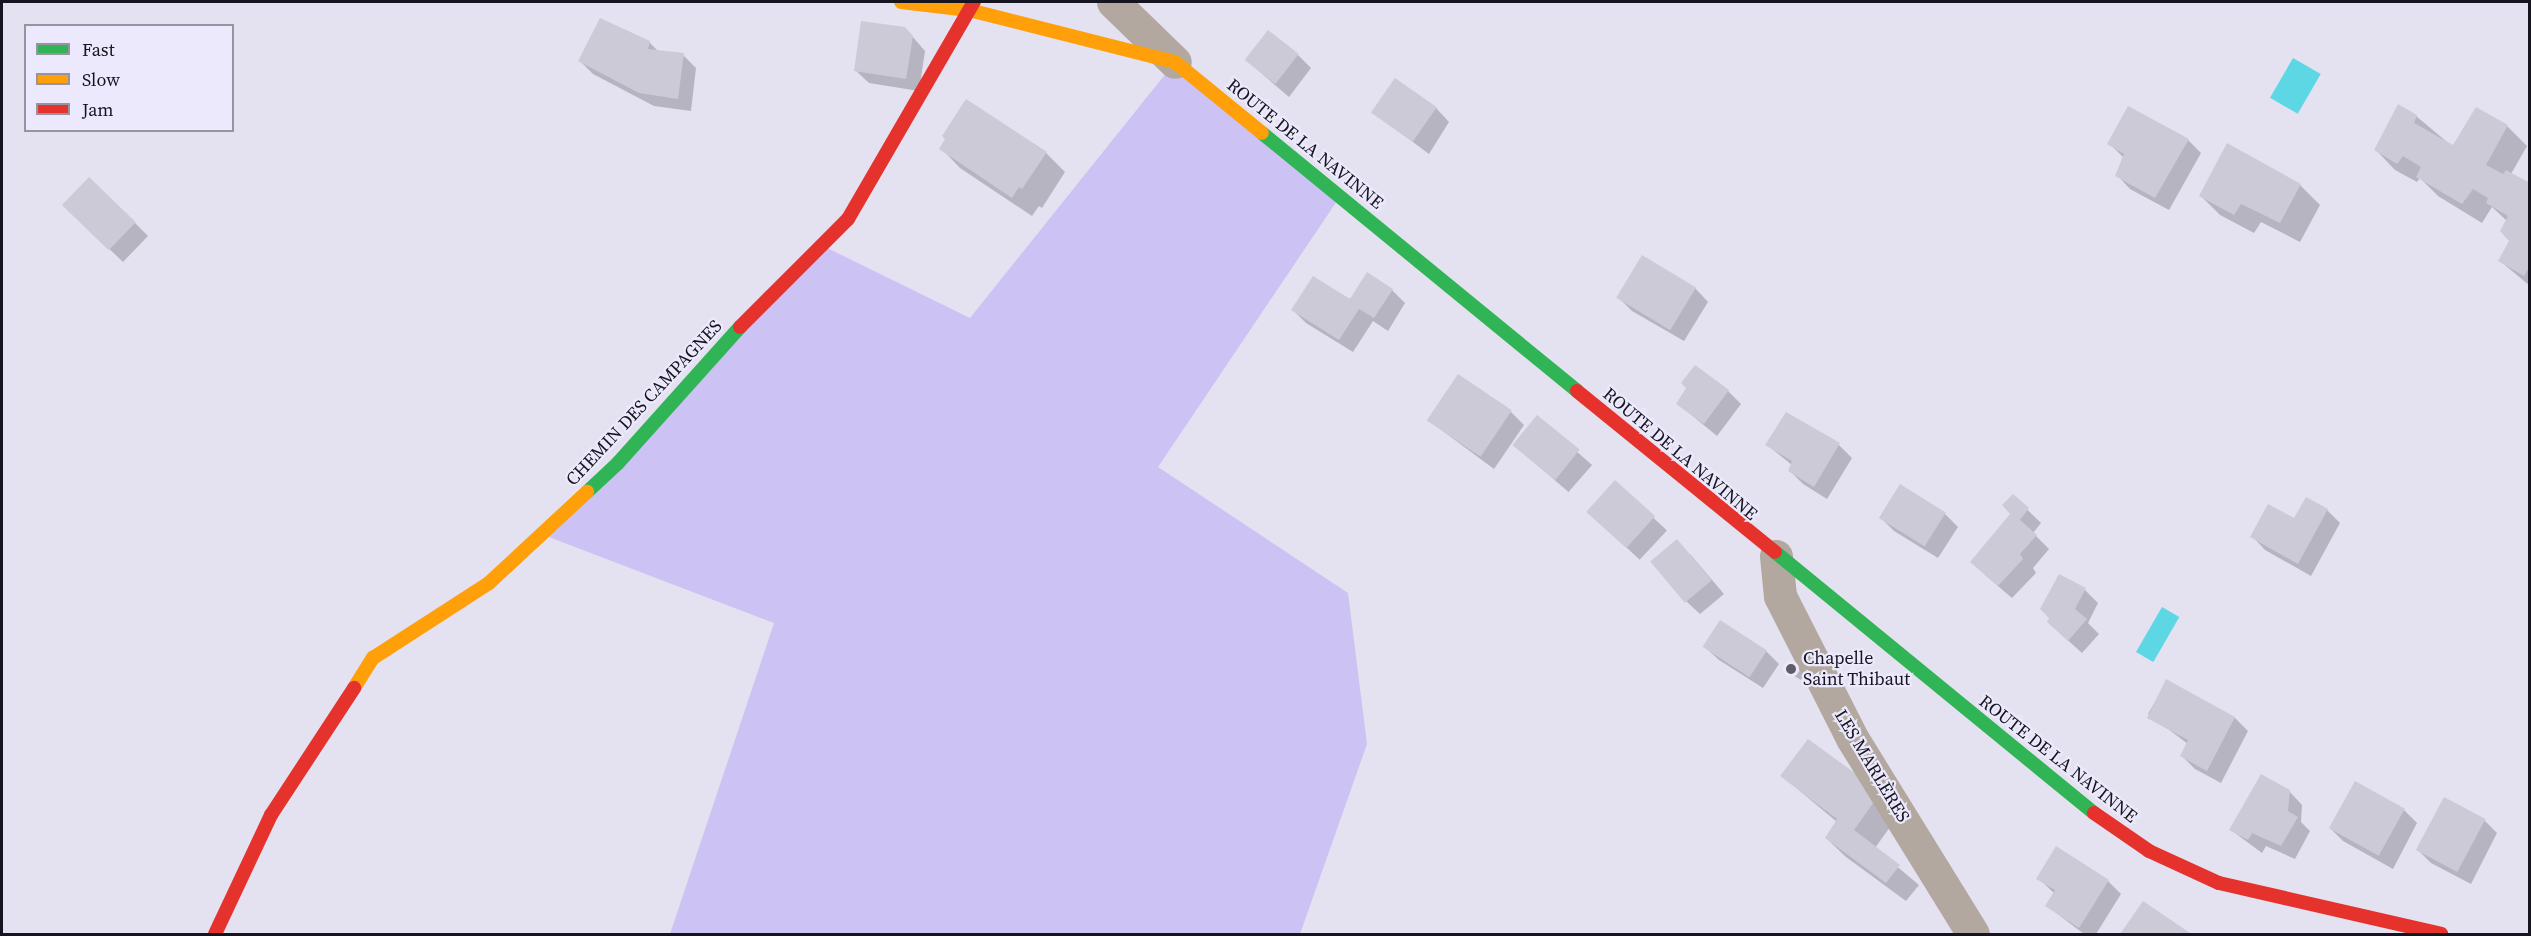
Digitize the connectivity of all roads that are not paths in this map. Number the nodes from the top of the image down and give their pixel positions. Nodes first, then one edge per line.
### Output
1 (901, 2) edge
2 (1113, 2) edge
3 (972, 6) edge
4 (1174, 62) junction
5 (1776, 556) junction
6 (215, 934) edge
7 (1973, 934) edge
8 (2441, 934) edge

1 - 3 street, ROUTE DE LA NAVINNE
2 - 4 street
3 - 4 street, ROUTE DE LA NAVINNE
3 - 6 street, CHEMIN DES CAMPAGNES
4 - 5 street, ROUTE DE LA NAVINNE
5 - 7 street, LES MARLÈRES
5 - 8 street, ROUTE DE LA NAVINNE

